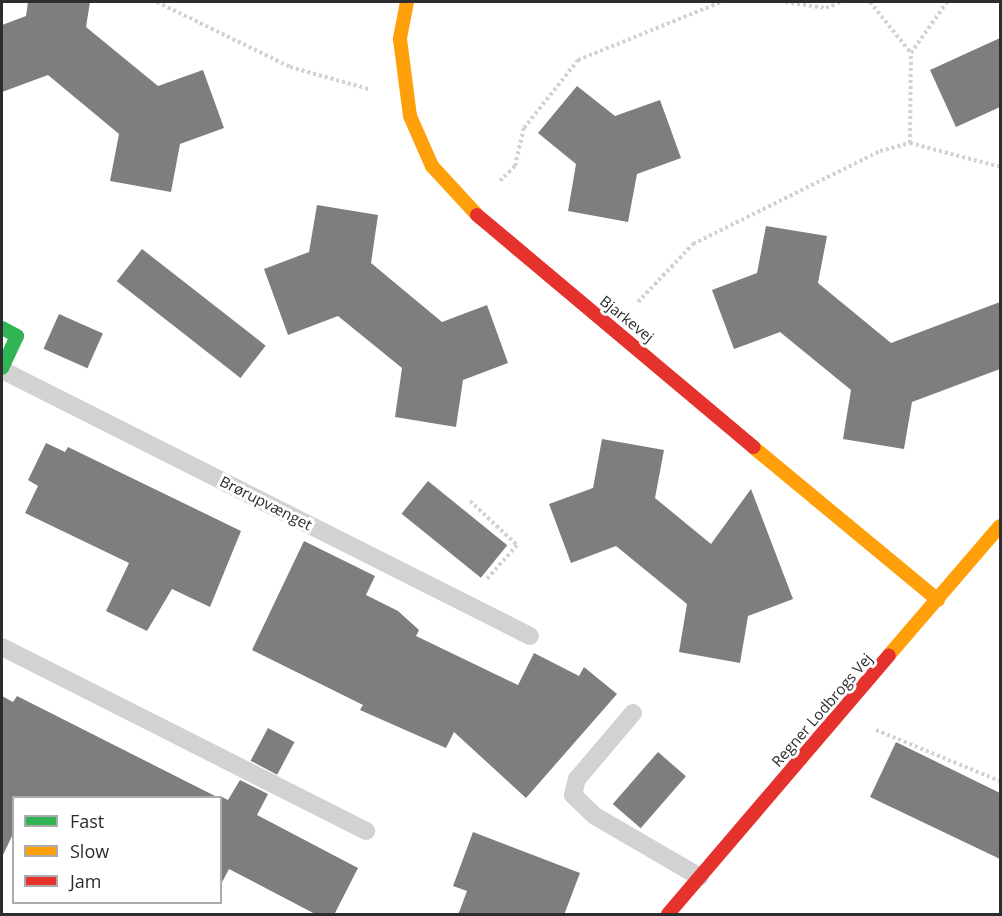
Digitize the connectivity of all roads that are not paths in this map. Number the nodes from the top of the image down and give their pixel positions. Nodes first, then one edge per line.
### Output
1 (407, 2) edge
2 (2, 328) edge
3 (2, 369) edge
4 (1000, 526) edge
5 (938, 600) junction
6 (530, 636) dead end
7 (2, 647) edge
8 (633, 713) dead end
9 (366, 831) dead end
10 (700, 877) junction
11 (668, 915) edge

1 - 5 street, Bjarkevej
2 - 3 street, Brørupvænget
3 - 6 lane, Brørupvænget
4 - 5 street, Regner Lodbrogs Vej
5 - 10 street, Regner Lodbrogs Vej
7 - 9 lane
8 - 10 lane
10 - 11 street, Regner Lodbrogs Vej

